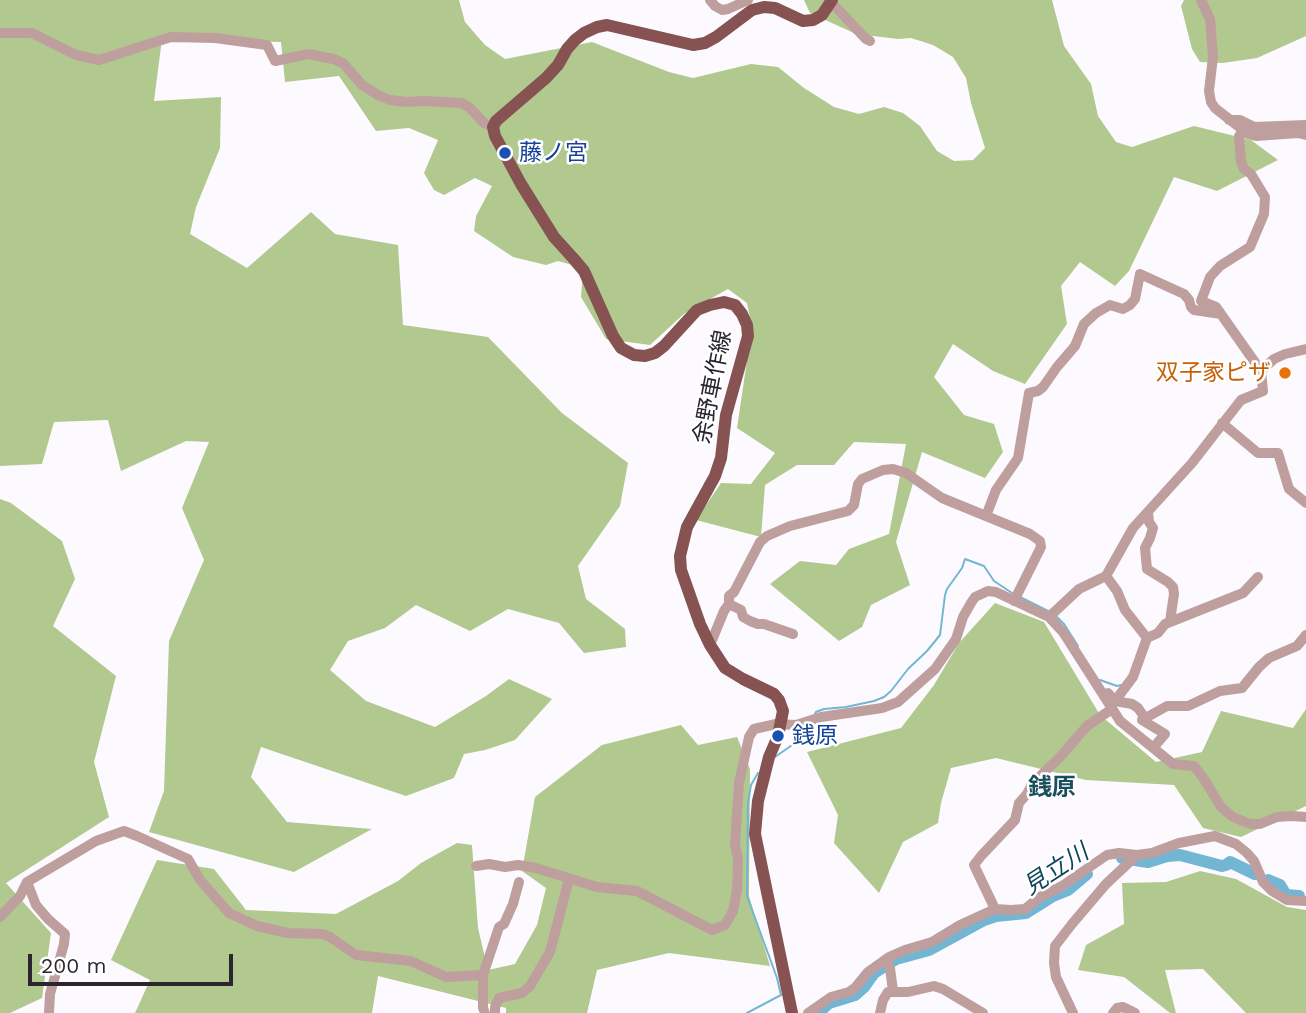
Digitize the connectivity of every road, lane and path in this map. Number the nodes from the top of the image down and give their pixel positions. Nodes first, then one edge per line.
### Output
1 (710, 0) edge
2 (748, 0) edge
3 (1201, 0) edge
4 (831, 1) edge
5 (768, 4) edge
6 (0, 33) edge
7 (870, 41) dead end
8 (1229, 120) junction
9 (1306, 125) edge
10 (493, 127) junction
11 (1243, 131) junction
12 (1306, 135) edge
13 (1221, 314) junction
14 (1306, 349) edge
15 (1261, 371) junction
16 (1222, 423) junction
17 (1306, 503) edge
18 (1148, 512) junction
19 (986, 516) junction
20 (1106, 576) junction
21 (1258, 577) dead end
22 (1014, 601) junction
23 (729, 604) junction
24 (1049, 617) junction
25 (1170, 621) junction
26 (793, 634) dead end
27 (1306, 635) edge
28 (1147, 638) junction
29 (710, 645) junction
30 (1114, 705) junction
31 (1144, 719) junction
32 (781, 723) junction
33 (1128, 727) junction
34 (1153, 748) junction
35 (1306, 817) edge
36 (1133, 859) junction
37 (476, 866) dead end
38 (569, 879) junction
39 (27, 882) junction
40 (519, 882) dead end
41 (1306, 901) edge
42 (995, 909) junction
43 (0, 917) edge
44 (887, 962) junction
45 (483, 975) junction
46 (893, 991) junction
47 (49, 1013) edge
48 (485, 1013) edge
49 (495, 1013) edge
50 (792, 1013) edge
51 (808, 1013) edge
52 (880, 1013) edge
53 (983, 1013) edge
54 (1073, 1013) edge
55 (1113, 1013) edge
56 (1135, 1013) edge

1 - 2 street
3 - 8 street
4 - 5 main road
4 - 7 street
5 - 10 main road
6 - 10 street
8 - 9 street
8 - 11 street
10 - 29 main road, 余野車作線
11 - 12 street
11 - 13 street
13 - 15 street
13 - 19 street
14 - 15 street
15 - 16 street
16 - 17 street
16 - 18 street
18 - 20 street
18 - 25 street
19 - 22 street
19 - 23 street
20 - 24 street
20 - 28 street
21 - 25 street
22 - 24 street
22 - 32 street
23 - 26 street
23 - 29 street
24 - 30 street
25 - 28 street
27 - 31 street
28 - 30 street
29 - 32 main road, 余野車作線
30 - 31 street
30 - 33 street
30 - 42 street
31 - 33 street
31 - 34 street
32 - 38 street
32 - 50 main road
33 - 34 street
34 - 35 street
36 - 41 street
36 - 42 street
36 - 54 street
37 - 38 street
38 - 49 street
39 - 43 street
39 - 45 street
39 - 47 street
40 - 45 street
42 - 44 street
44 - 46 street
44 - 51 street
45 - 48 street
46 - 52 street
46 - 53 street
55 - 56 street

